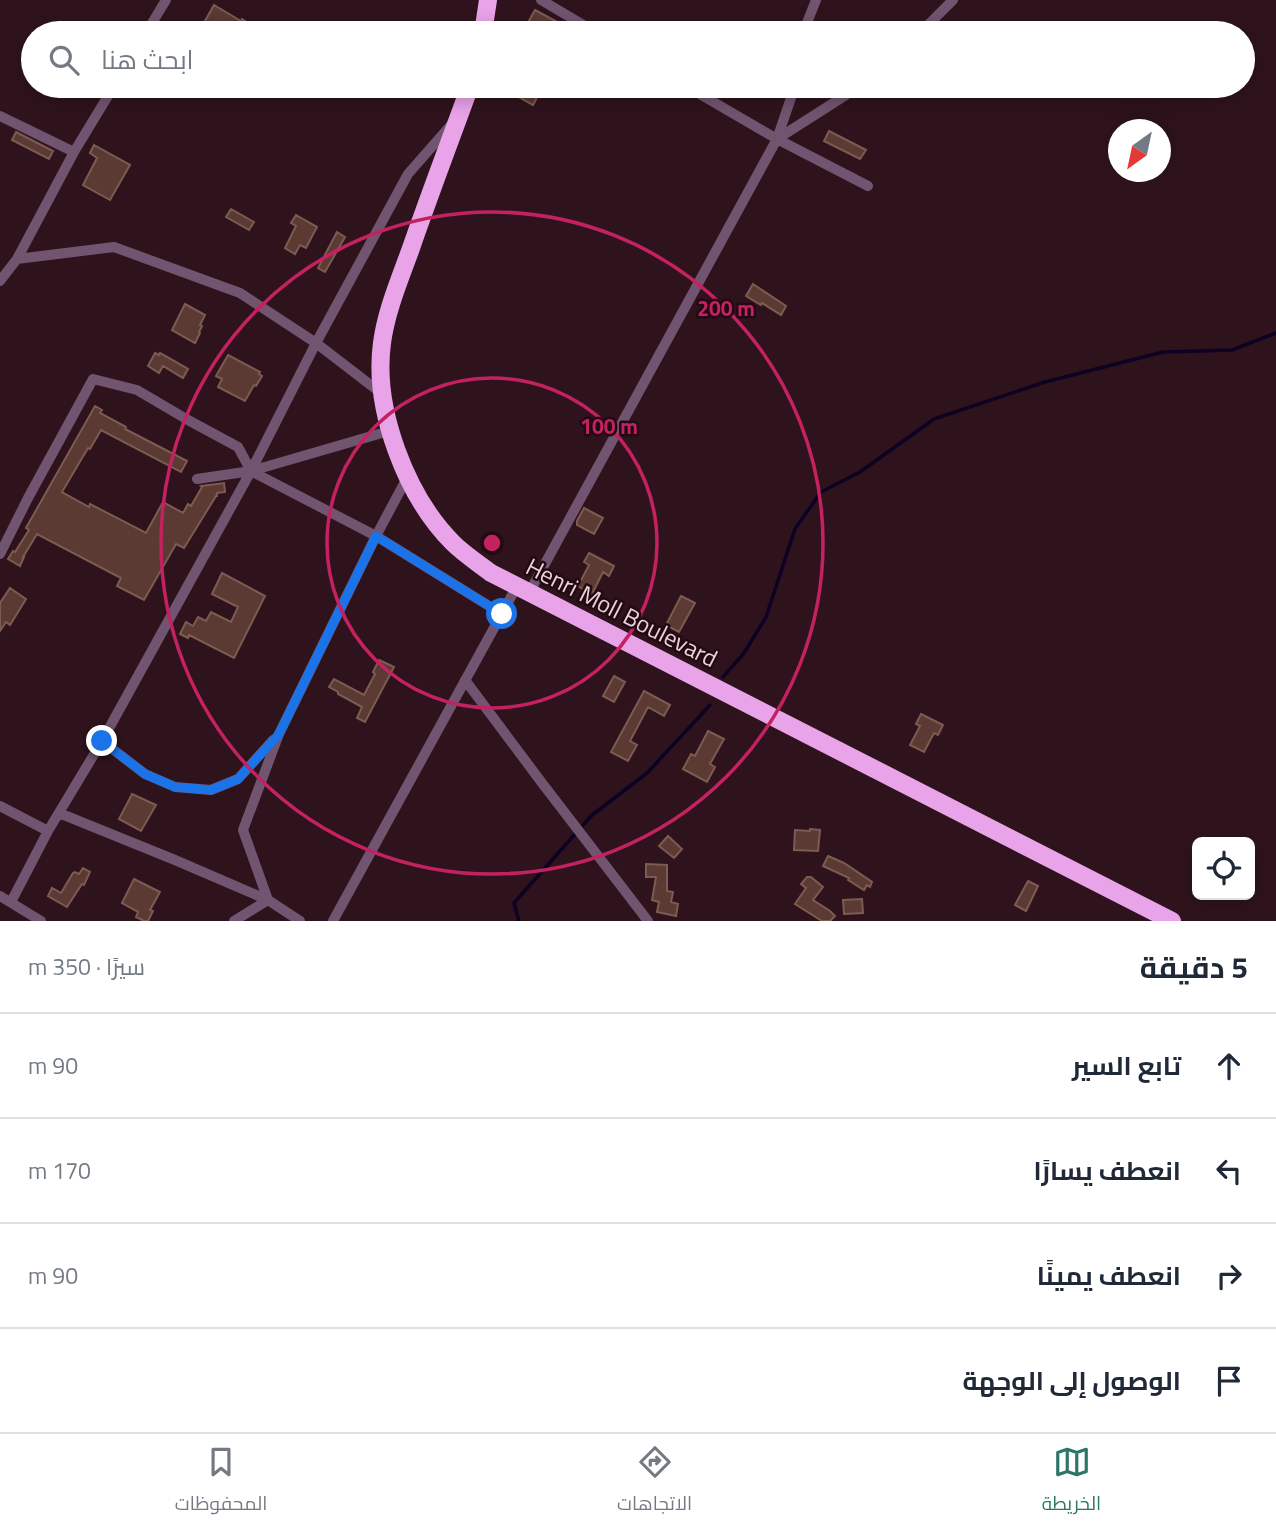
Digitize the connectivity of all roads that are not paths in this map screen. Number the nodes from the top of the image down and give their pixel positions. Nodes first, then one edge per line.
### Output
1 (166, 0) edge
2 (488, 0) edge
3 (541, 0) edge
4 (816, 0) edge
5 (953, 0) edge
6 (153, 21) edge
7 (485, 21) edge
8 (577, 21) edge
9 (808, 21) edge
10 (931, 21) edge
11 (107, 98) edge
12 (465, 98) edge
13 (707, 98) edge
14 (791, 98) edge
15 (841, 98) edge
16 (0, 116) edge
17 (458, 117) junction
18 (777, 139) junction
19 (74, 152) junction
20 (868, 186) dead end
21 (18, 259) junction
22 (0, 281) edge
23 (316, 343) junction
24 (382, 393) junction
25 (389, 431) junction
26 (251, 471) junction
27 (408, 476) junction
28 (197, 479) dead end
29 (376, 536) junction
30 (0, 554) edge
31 (523, 589) junction
32 (502, 614) junction
33 (465, 680) junction
34 (279, 734) junction
35 (102, 741) junction
36 (0, 806) edge
37 (59, 813) junction
38 (48, 831) junction
39 (0, 896) edge
40 (268, 900) junction
41 (11, 902) junction
42 (41, 921) edge
43 (234, 921) edge
44 (300, 921) edge
45 (333, 921) edge
46 (648, 921) edge
47 (1172, 921) edge

1 - 6 street
2 - 7 highway
3 - 8 street
4 - 9 street
5 - 10 street
11 - 19 street
12 - 17 highway, Henri Moll Boulevard
13 - 18 street
14 - 18 street
15 - 18 street
16 - 19 street
17 - 23 street
17 - 24 highway, Henri Moll Boulevard
18 - 20 street
18 - 31 street
19 - 21 street
21 - 22 street
21 - 23 street
23 - 24 street
23 - 26 street
24 - 25 highway, Henri Moll Boulevard
25 - 26 street
25 - 27 highway, Henri Moll Boulevard
26 - 28 street
26 - 29 street
26 - 30 street
26 - 35 street
27 - 29 street
27 - 31 highway, Henri Moll Boulevard
29 - 32 street
29 - 34 street
31 - 32 street
31 - 47 highway, Henri Moll Boulevard
32 - 33 street
33 - 45 street
33 - 46 street
34 - 35 street
34 - 40 street
35 - 37 street
36 - 38 street
37 - 38 street
37 - 40 street
38 - 41 street
39 - 41 street
40 - 43 street
40 - 44 street
41 - 42 street

